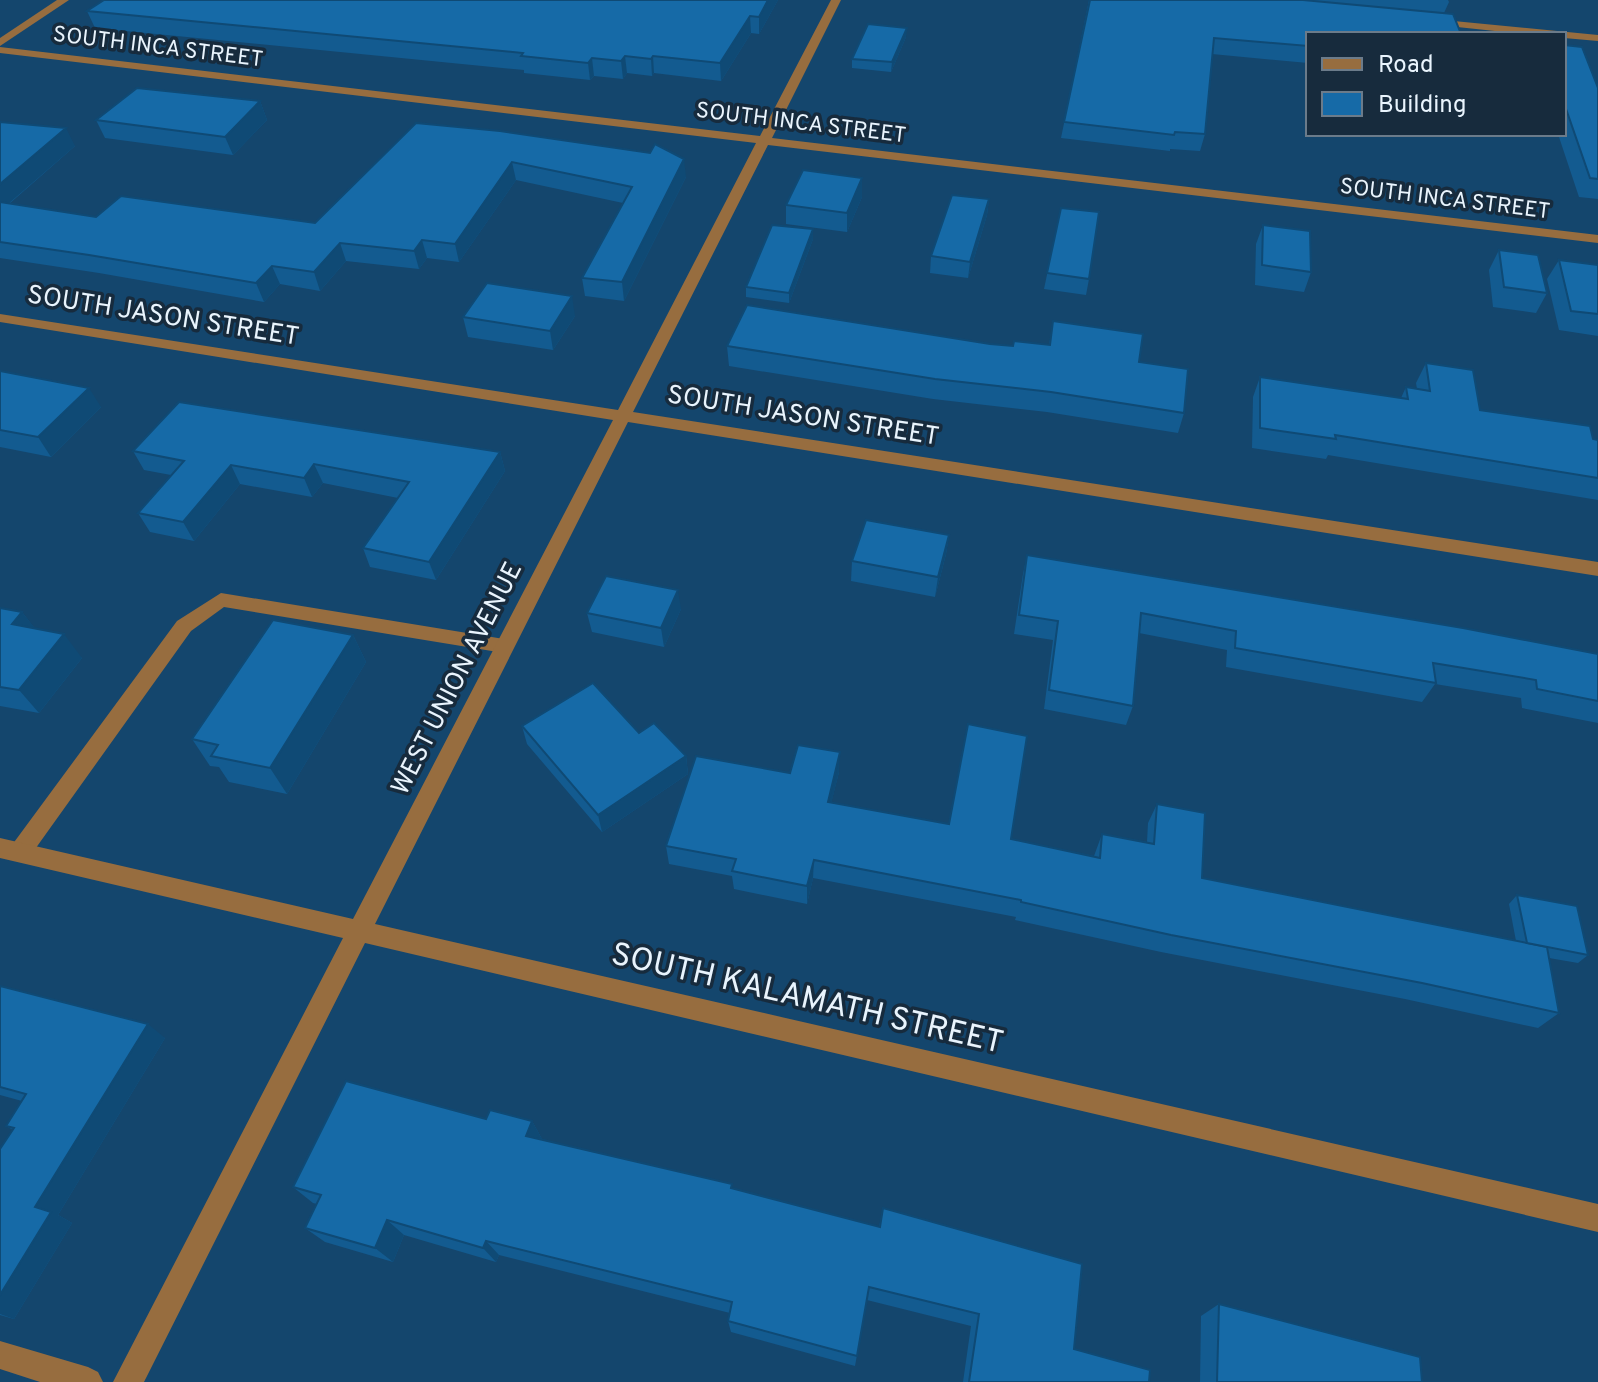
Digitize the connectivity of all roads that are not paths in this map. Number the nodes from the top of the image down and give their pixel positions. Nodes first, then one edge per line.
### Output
1 (64, 0) edge
2 (836, 0) edge
3 (1419, 21) edge
4 (1539, 32) edge
5 (1566, 35) edge
6 (1598, 38) edge
7 (0, 43) edge
8 (0, 50) edge
9 (764, 140) junction
10 (1598, 239) edge
11 (0, 318) edge
12 (623, 415) junction
13 (1598, 569) edge
14 (504, 646) junction
15 (10, 850) edge
16 (358, 931) junction
17 (1598, 1218) edge
18 (0, 1355) edge
19 (88, 1382) edge
20 (128, 1382) edge

1 - 7 street
2 - 9 street, WEST UNION AVENUE
3 - 4 street
5 - 6 street
8 - 9 street, SOUTH INCA STREET
9 - 10 street, SOUTH INCA STREET
9 - 12 street, WEST UNION AVENUE
11 - 12 street, SOUTH JASON STREET
12 - 13 street, SOUTH JASON STREET
12 - 14 street, WEST UNION AVENUE
14 - 15 street
14 - 16 street, WEST UNION AVENUE
15 - 16 street, SOUTH KALAMATH STREET
16 - 17 street, SOUTH KALAMATH STREET
16 - 20 street, WEST UNION AVENUE
18 - 19 street

